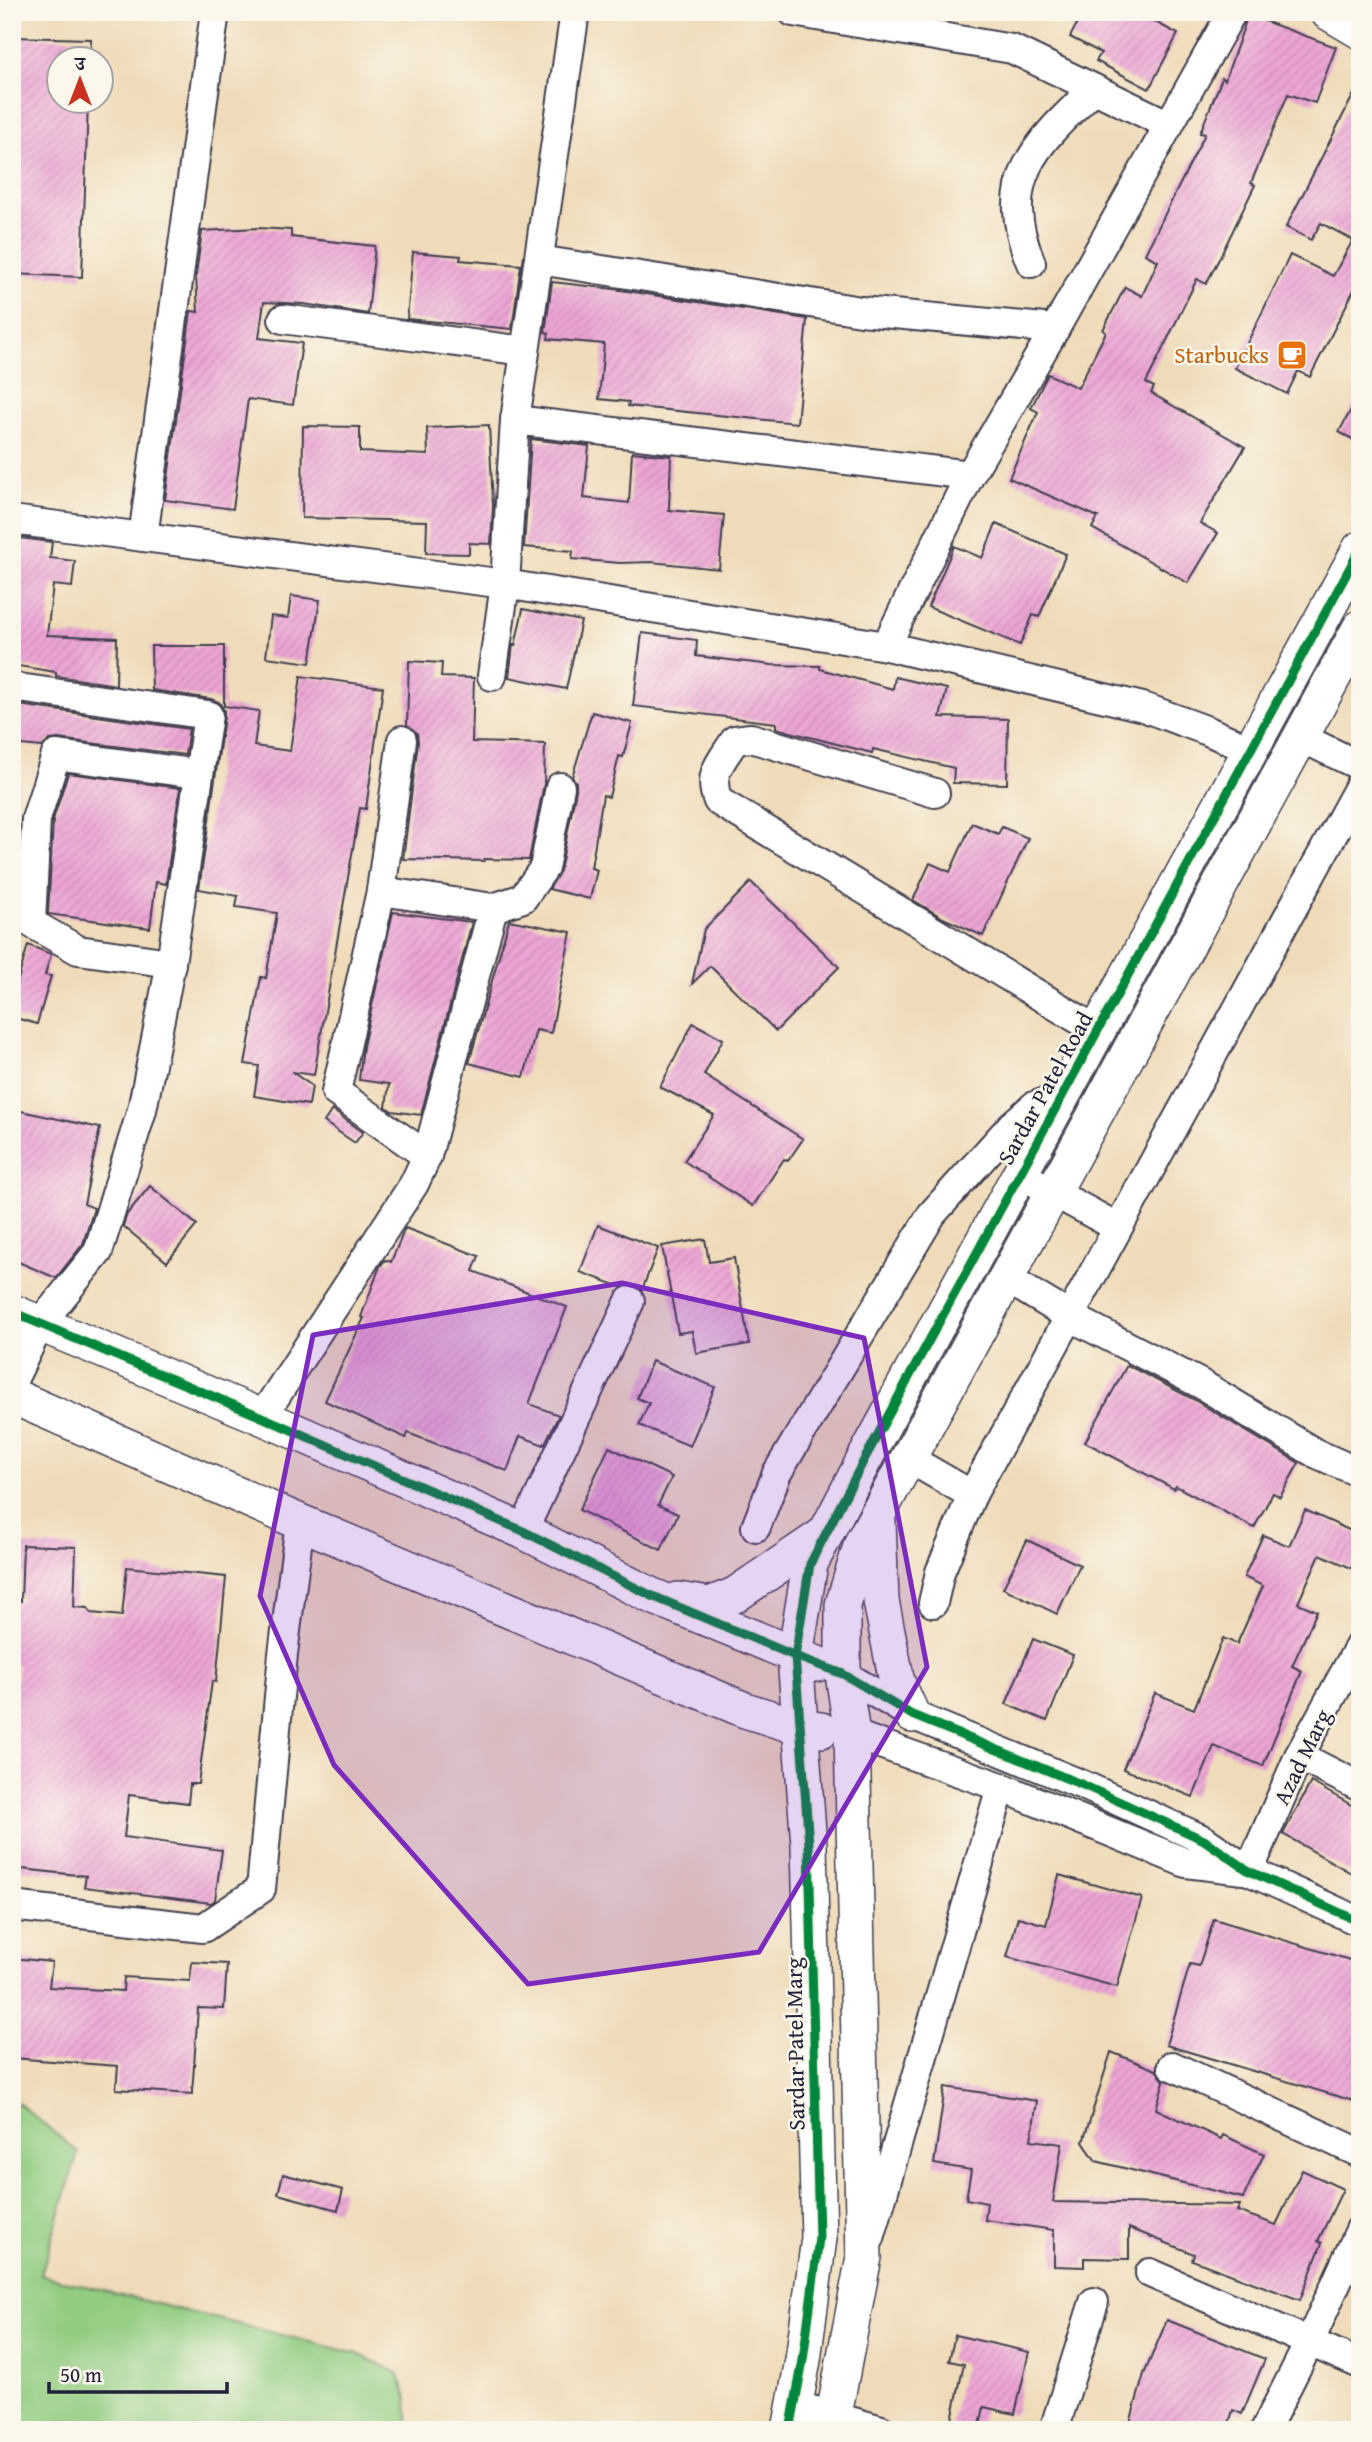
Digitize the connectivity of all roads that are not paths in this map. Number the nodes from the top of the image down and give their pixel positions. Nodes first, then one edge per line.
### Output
1 (215, 12) edge
2 (575, 12) edge
3 (793, 12) edge
4 (1232, 12) edge
5 (1328, 12) edge
6 (1360, 31) edge
7 (1094, 89) junction
8 (1169, 125) junction
9 (539, 260) junction
10 (1031, 263) dead end
11 (283, 319) dead end
12 (1055, 329) junction
13 (525, 351) junction
14 (515, 420) junction
15 (970, 475) junction
16 (12, 520) edge
17 (143, 537) junction
18 (1360, 549) edge
19 (505, 584) junction
20 (1360, 628) edge
21 (886, 646) junction
22 (492, 676) dead end
23 (12, 687) edge
24 (1300, 737) junction
25 (402, 740) dead end
26 (1251, 750) junction
27 (1360, 766) edge
28 (199, 774) junction
29 (1360, 785) edge
30 (560, 787) dead end
31 (935, 793) dead end
32 (381, 891) junction
33 (494, 908) junction
34 (171, 963) junction
35 (1098, 1031) junction
36 (1055, 1109) junction
37 (1082, 1139) junction
38 (427, 1156) junction
39 (1020, 1174) junction
40 (1052, 1193) junction
41 (1117, 1227) junction
42 (1006, 1278) junction
43 (630, 1301) dead end
44 (1069, 1315) junction
45 (26, 1318) edge
46 (12, 1382) edge
47 (12, 1396) edge
48 (262, 1417) junction
49 (908, 1458) junction
50 (1360, 1473) edge
51 (971, 1495) junction
52 (877, 1515) junction
53 (300, 1522) junction
54 (755, 1527) dead end
55 (523, 1531) junction
56 (826, 1534) junction
57 (650, 1595) junction
58 (933, 1603) dead end
59 (1360, 1645) edge
60 (795, 1656) junction
61 (843, 1674) junction
62 (912, 1715) junction
63 (799, 1727) junction
64 (852, 1734) junction
65 (1299, 1755) junction
66 (1001, 1787) junction
67 (1360, 1787) edge
68 (1249, 1871) junction
69 (12, 1906) edge
70 (1360, 1922) edge
71 (1172, 2066) dead end
72 (1360, 2153) edge
73 (1360, 2230) edge
74 (864, 2257) junction
75 (1150, 2273) dead end
76 (1094, 2302) dead end
77 (1310, 2341) junction
78 (1360, 2364) edge
79 (792, 2417) edge
80 (833, 2423) edge
81 (881, 2430) edge
82 (1054, 2430) edge
83 (1265, 2430) edge

1 - 17 street
2 - 9 street
3 - 7 street
4 - 8 street
5 - 6 street
7 - 8 street
7 - 10 street
8 - 12 street
9 - 12 street
9 - 13 street
11 - 13 street
12 - 15 street
13 - 14 street
14 - 15 street
14 - 19 street
15 - 21 street
16 - 17 street
17 - 19 street
18 - 26 street, Sardar Patel Road
19 - 21 street
19 - 22 street
20 - 24 street
21 - 26 street
23 - 28 street
24 - 27 street
24 - 37 street
25 - 32 street
26 - 35 street, Sardar Patel Road
28 - 34 street
28 - 34 street
29 - 41 street
30 - 33 street
31 - 35 street
32 - 33 street
32 - 38 street
33 - 38 street
34 - 45 street
35 - 36 street, Sardar Patel Road
36 - 37 street
36 - 39 street, Sardar Patel Road
36 - 54 street
37 - 40 street
38 - 48 street
39 - 40 street
39 - 56 street, Sardar Patel Road
40 - 41 street
40 - 42 street
41 - 44 street
42 - 44 street
42 - 49 street
43 - 55 street
44 - 50 street
44 - 51 street
45 - 46 street
45 - 48 street
47 - 53 street
48 - 55 street
49 - 51 street
49 - 52 street
51 - 58 street
52 - 61 street
52 - 62 street
53 - 63 street
53 - 69 street
55 - 57 street
56 - 57 street
56 - 60 street, Sardar Patel Road
57 - 60 street
59 - 65 street, Azad Marg
60 - 61 street
60 - 63 street, Sardar Patel Marg
61 - 62 street
61 - 64 street
62 - 68 street
63 - 64 street
63 - 79 street, Sardar Patel Marg
64 - 66 street
64 - 74 street
65 - 67 street
65 - 68 street, Azad Marg
66 - 68 street
66 - 74 street
68 - 70 street
71 - 72 street
73 - 77 street
74 - 80 street
75 - 77 street
76 - 82 street
77 - 78 street
77 - 83 street
79 - 80 street
80 - 81 street

